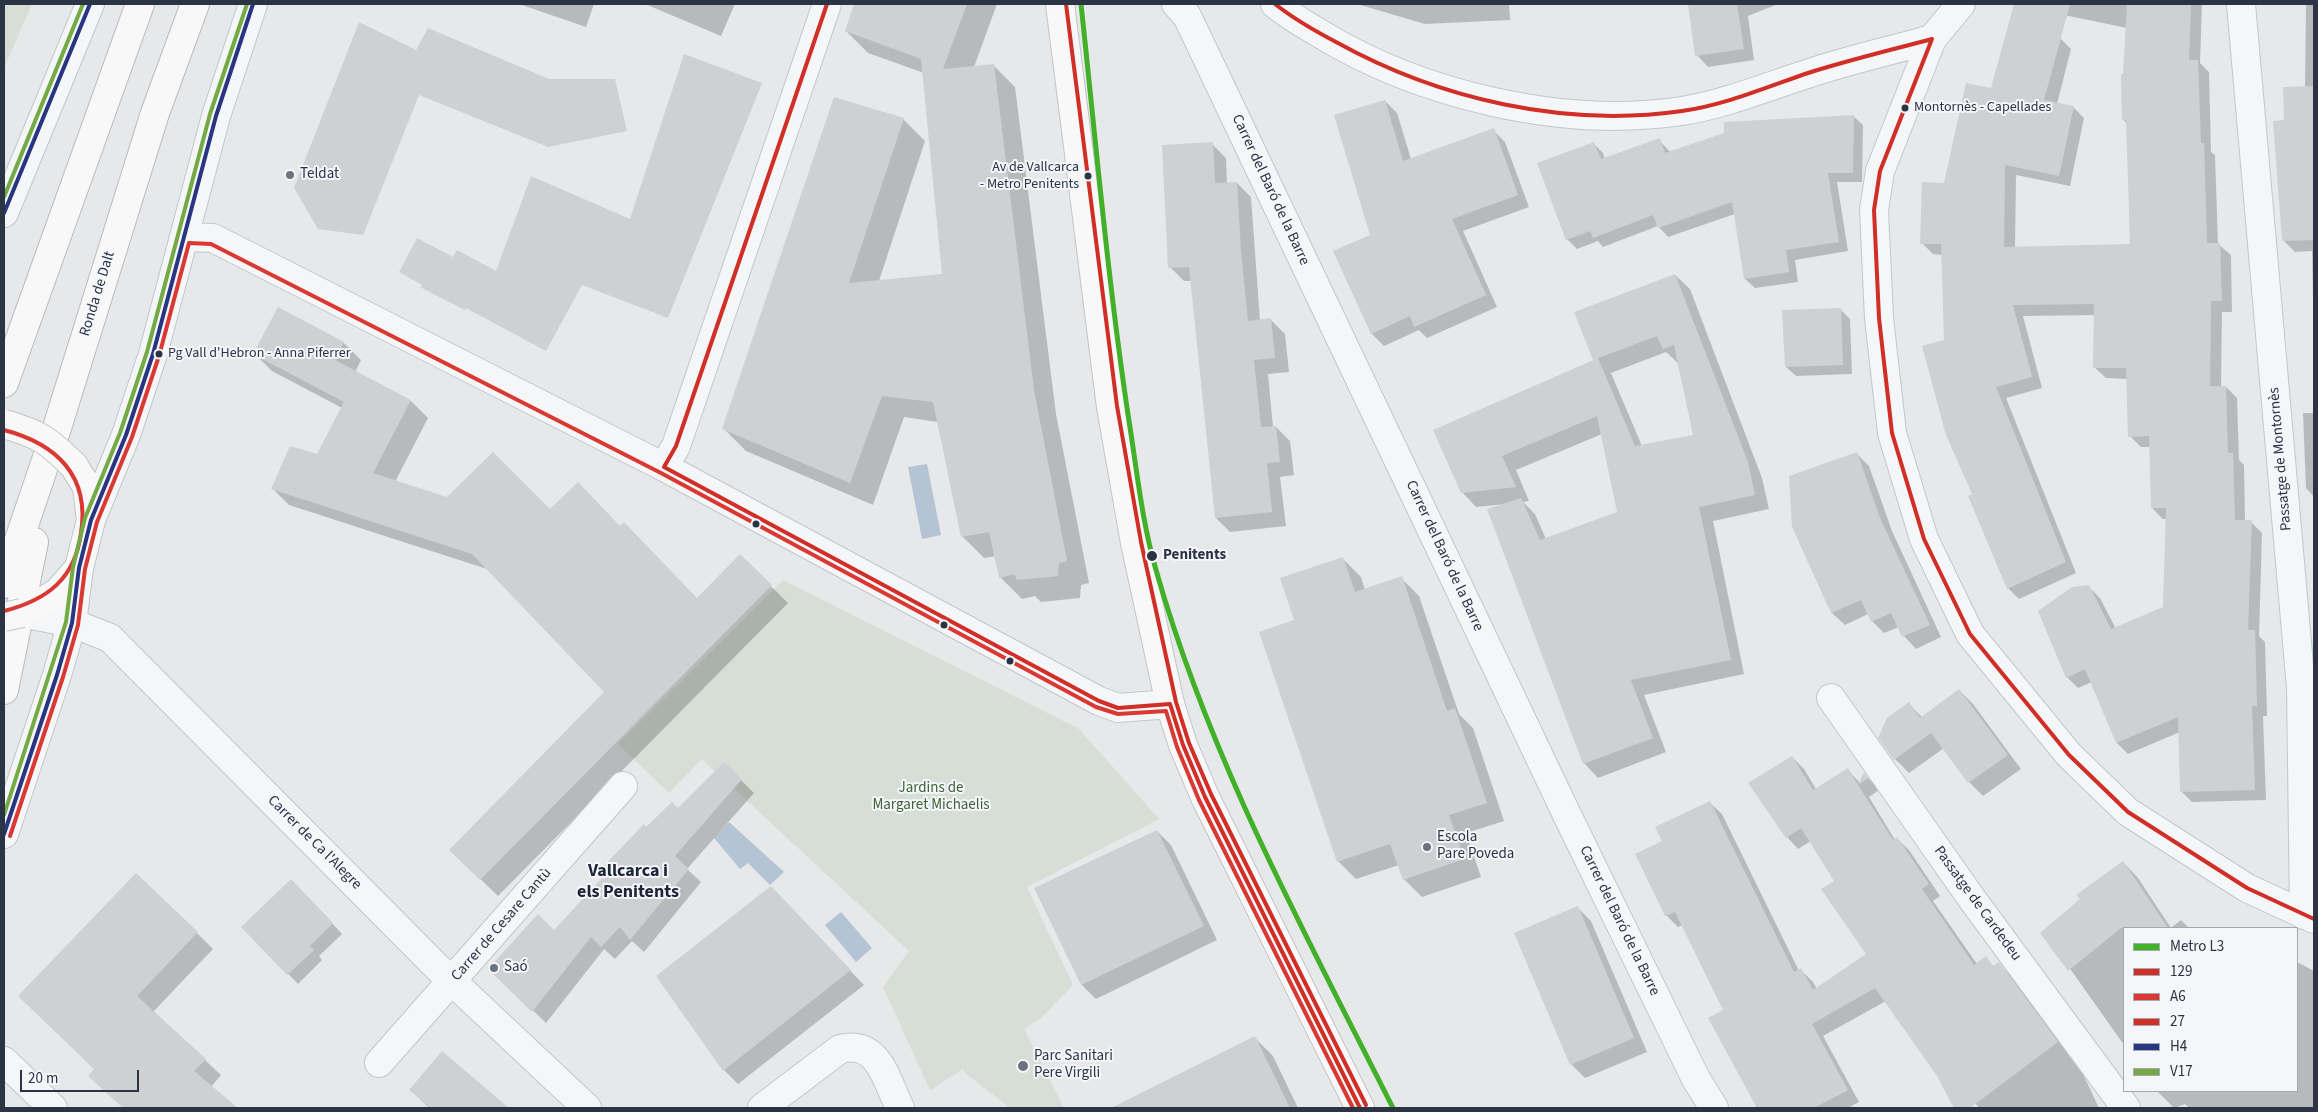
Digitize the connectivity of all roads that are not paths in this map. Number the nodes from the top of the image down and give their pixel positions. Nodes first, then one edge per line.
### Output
1 (90, 4) edge
2 (140, 4) edge
3 (195, 4) edge
4 (253, 4) edge
5 (827, 4) edge
6 (1060, 4) edge
7 (1176, 4) edge
8 (1275, 4) edge
9 (1961, 4) edge
10 (2241, 4) edge
11 (1932, 39) junction
12 (4, 214) edge
13 (184, 237) junction
14 (4, 383) edge
15 (4, 424) edge
16 (56, 431) junction
17 (664, 467) junction
18 (91, 520) junction
19 (79, 568) junction
20 (4, 584) edge
21 (19, 613) edge
22 (72, 623) junction
23 (4, 690) edge
24 (1831, 698) dead end
25 (1170, 704) junction
26 (624, 786) dead end
27 (4, 834) edge
28 (2309, 917) edge
29 (453, 982) junction
30 (4, 1061) edge
31 (379, 1063) dead end
32 (53, 1108) edge
33 (587, 1108) edge
34 (762, 1108) edge
35 (900, 1108) edge
36 (1360, 1108) edge
37 (1714, 1108) edge
38 (2126, 1108) edge

1 - 12 street
2 - 14 main road
3 - 16 main road, Ronda de Dalt
4 - 13 street
5 - 17 street
6 - 25 main road
7 - 37 street, Carrer del Baró de la Barre
8 - 11 street
9 - 11 street
10 - 28 street, Passatge de Montornès
11 - 28 street
13 - 17 street
13 - 18 street
15 - 18 main road, bridge
16 - 20 main road, Ronda de Dalt
16 - 23 main road
17 - 25 street
18 - 19 main road
19 - 21 main road
19 - 22 street
21 - 22 street, Carrer de Ca l'Alegre
22 - 27 street
22 - 29 street, Carrer de Ca l'Alegre
24 - 38 street, Passatge de Cardedeu
25 - 36 main road
26 - 29 street, Carrer de Cesare Cantù
29 - 31 street, Carrer de Cesare Cantù
29 - 33 street, Carrer de Ca l'Alegre
30 - 32 street
34 - 35 street

